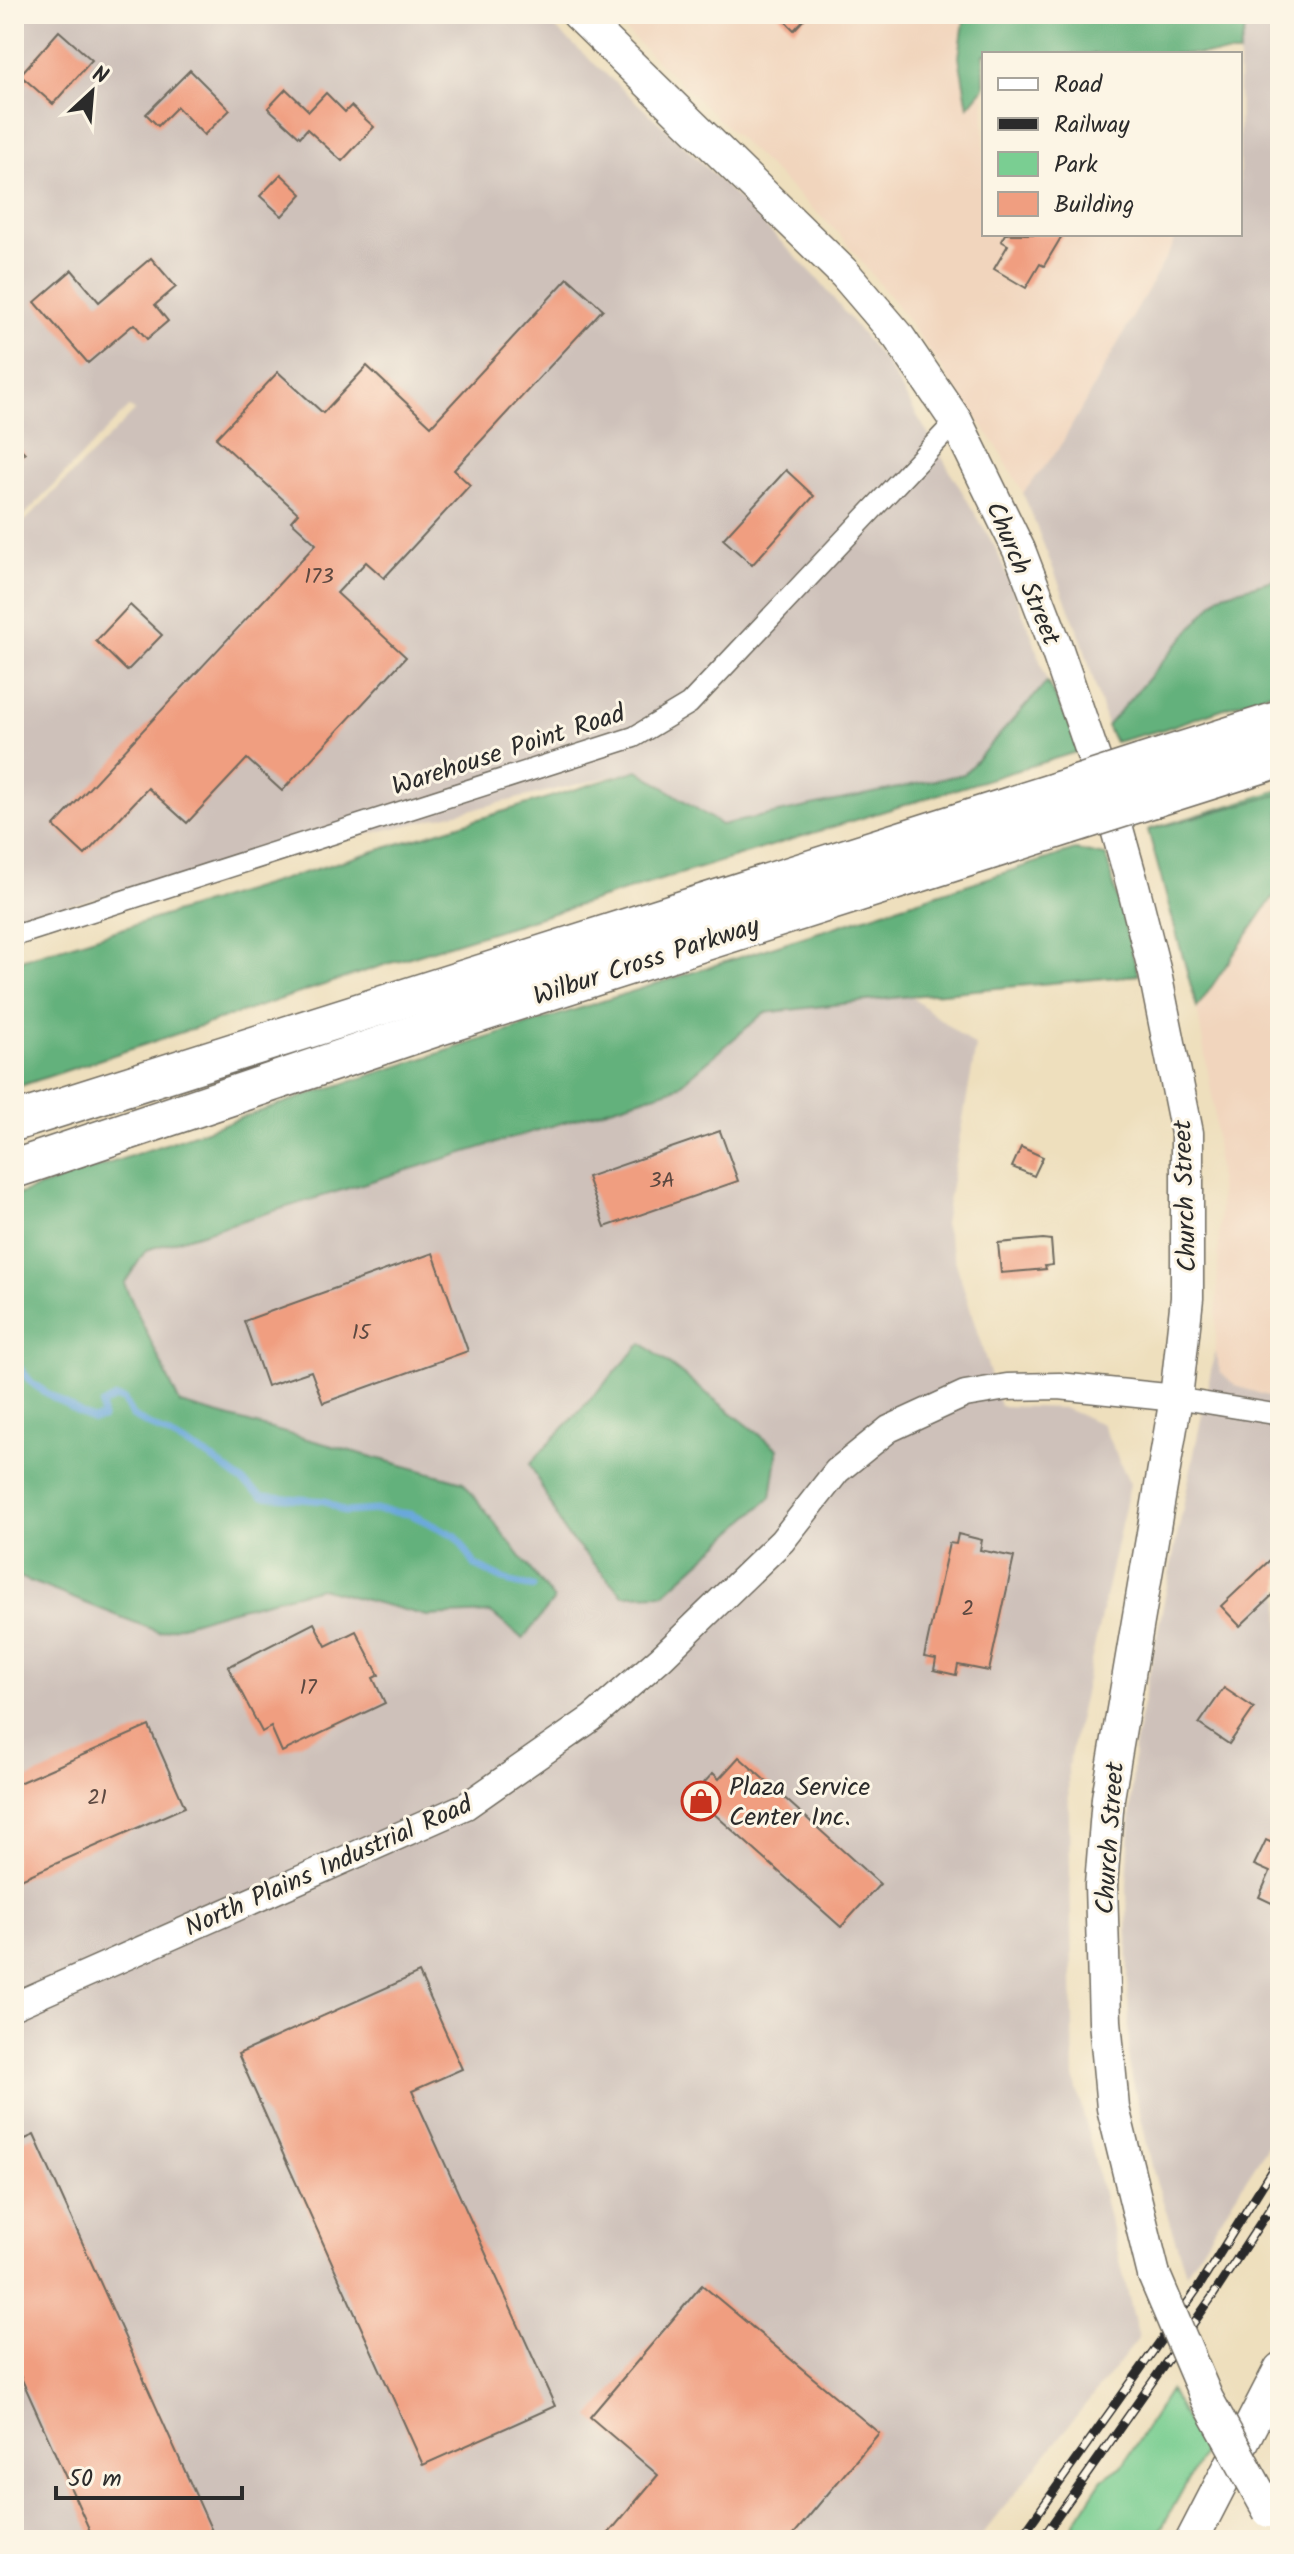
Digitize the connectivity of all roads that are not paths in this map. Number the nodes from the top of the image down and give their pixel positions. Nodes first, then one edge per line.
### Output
1 (578, 14) edge
2 (956, 421) junction
3 (1280, 720) edge
4 (1280, 758) edge
5 (1147, 781) junction
6 (1064, 808) junction
7 (14, 936) edge
8 (14, 1122) edge
9 (14, 1169) edge
10 (1176, 1398) junction
11 (1280, 1415) edge
12 (14, 2006) edge
13 (1280, 2369) edge
14 (1274, 2518) edge
15 (1192, 2540) edge

1 - 2 main road, Church Street
2 - 7 street, Warehouse Point Road
2 - 10 main road, Church Street
3 - 5 highway, Wilbur Cross Parkway
4 - 5 highway, Wilbur Cross Parkway
5 - 6 highway, Wilbur Cross Parkway, bridge
6 - 8 highway, Wilbur Cross Parkway
6 - 9 highway, Wilbur Cross Parkway
10 - 11 street
10 - 12 street, North Plains Industrial Road
10 - 14 main road, Church Street, bridge
13 - 15 main road

